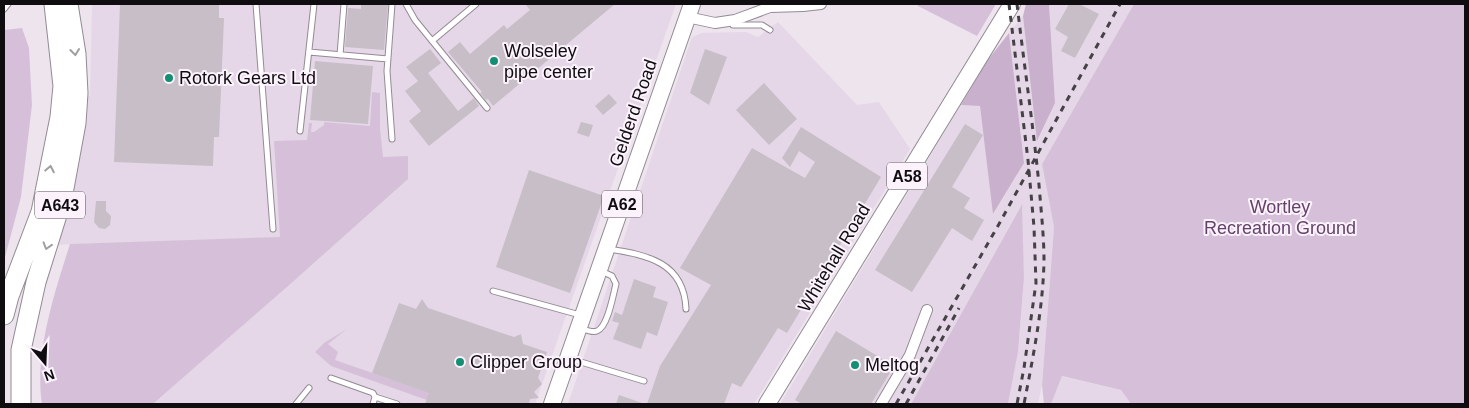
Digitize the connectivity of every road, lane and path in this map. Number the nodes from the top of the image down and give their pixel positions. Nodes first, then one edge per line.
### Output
1 (8, 4) edge
2 (54, 4) edge
3 (68, 4) edge
4 (256, 4) edge
5 (314, 4) edge
6 (344, 4) edge
7 (392, 4) edge
8 (406, 4) edge
9 (476, 4) edge
10 (821, 4) edge
11 (1012, 4) edge
12 (4, 9) edge
13 (690, 10) edge
14 (715, 23) junction
15 (770, 30) dead end
16 (432, 41) junction
17 (309, 52) junction
18 (340, 55) junction
19 (388, 59) junction
20 (487, 108) dead end
21 (300, 131) dead end
22 (392, 139) dead end
23 (273, 229) dead end
24 (606, 249) junction
25 (599, 270) junction
26 (493, 291) dead end
27 (686, 309) dead end
28 (927, 310) dead end
29 (4, 315) edge
30 (581, 322) junction
31 (568, 358) junction
32 (331, 378) dead end
33 (644, 381) dead end
34 (309, 388) dead end
35 (375, 398) junction
36 (21, 404) edge
37 (296, 404) edge
38 (373, 404) edge
39 (398, 404) edge
40 (552, 404) edge
41 (768, 404) edge
42 (882, 404) edge

1 - 12 lane
29 -> 2 highway, A643
3 -> 36 highway, A643
4 - 23 lane
5 - 17 lane
6 - 18 lane
7 - 19 lane
8 - 16 lane
9 - 16 lane
10 - 14 street
11 - 41 main road, Whitehall Road / A58
13 - 14 street
13 - 24 main road, Gelderd Road / A62
14 - 15 lane
16 - 20 lane
17 - 18 lane
17 - 21 lane
18 - 19 lane
19 - 22 lane
24 - 25 main road, Gelderd Road / A62
24 - 27 lane
25 - 30 main road, Gelderd Road / A62
25 - 30 lane
26 - 30 lane
28 - 42 street
30 - 31 main road, Gelderd Road / A62
31 - 33 lane
31 - 40 main road, Gelderd Road / A62
32 - 35 lane
34 - 37 lane
35 - 38 lane
35 - 39 lane

